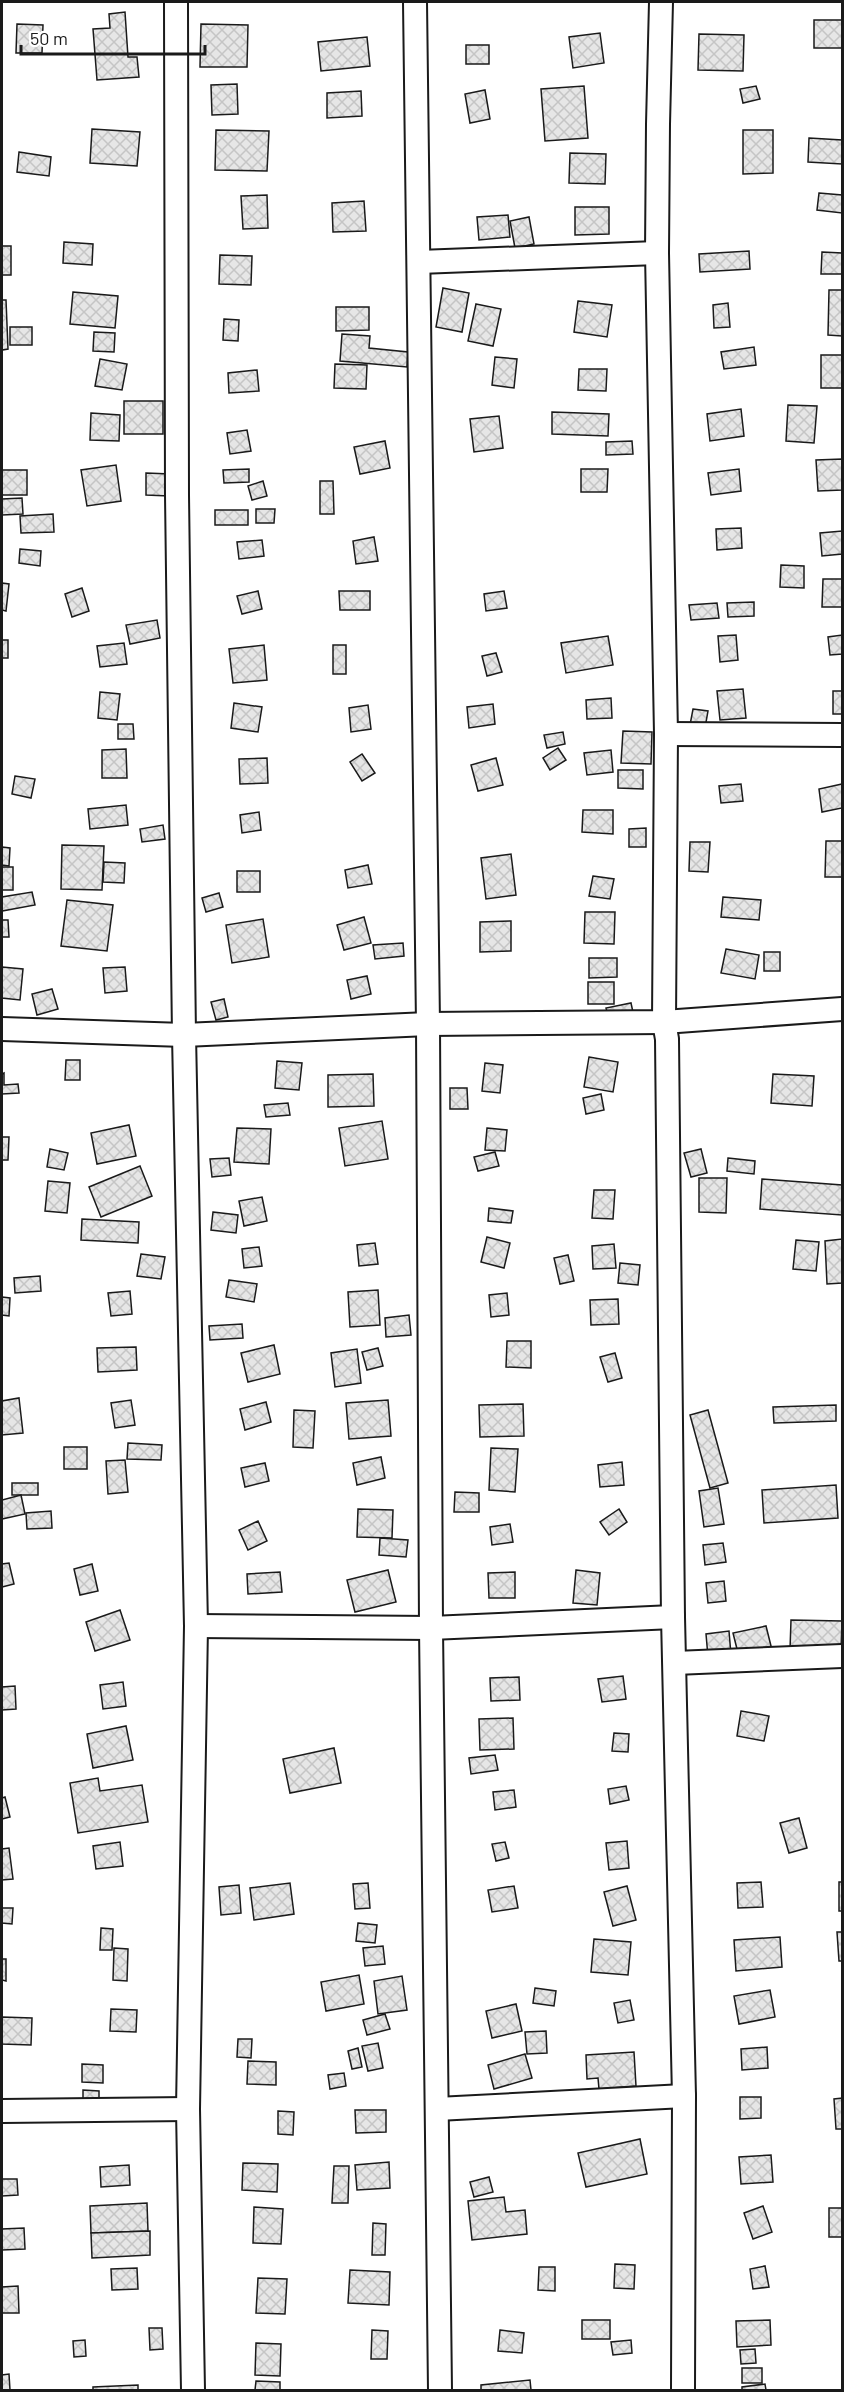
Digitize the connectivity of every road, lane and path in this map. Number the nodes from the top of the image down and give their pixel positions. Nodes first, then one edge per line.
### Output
1 (176, 2) edge
2 (415, 2) edge
3 (661, 2) edge
4 (657, 253) junction
5 (419, 262) junction
6 (666, 734) junction
7 (843, 735) edge
8 (843, 1009) edge
9 (664, 1022) junction
10 (429, 1024) junction
11 (2, 1029) edge
12 (184, 1035) junction
13 (673, 1617) junction
14 (196, 1626) junction
15 (431, 1628) junction
16 (843, 1656) edge
17 (675, 1663) junction
18 (684, 2096) junction
19 (188, 2109) junction
20 (437, 2109) junction
21 (2, 2111) edge
22 (193, 2391) edge
23 (440, 2391) edge
24 (683, 2391) edge

1 - 12 street
2 - 5 street
3 - 4 street
4 - 5 street
4 - 6 street
5 - 10 street
6 - 7 street
6 - 9 street
8 - 9 street
9 - 10 street
9 - 13 street
10 - 12 street
10 - 15 street
11 - 12 street
12 - 14 street
13 - 15 street
13 - 17 street
14 - 15 street
14 - 19 street
15 - 20 street
16 - 17 street
17 - 18 street
18 - 20 street
18 - 24 street
19 - 21 street
19 - 22 street
20 - 23 street

